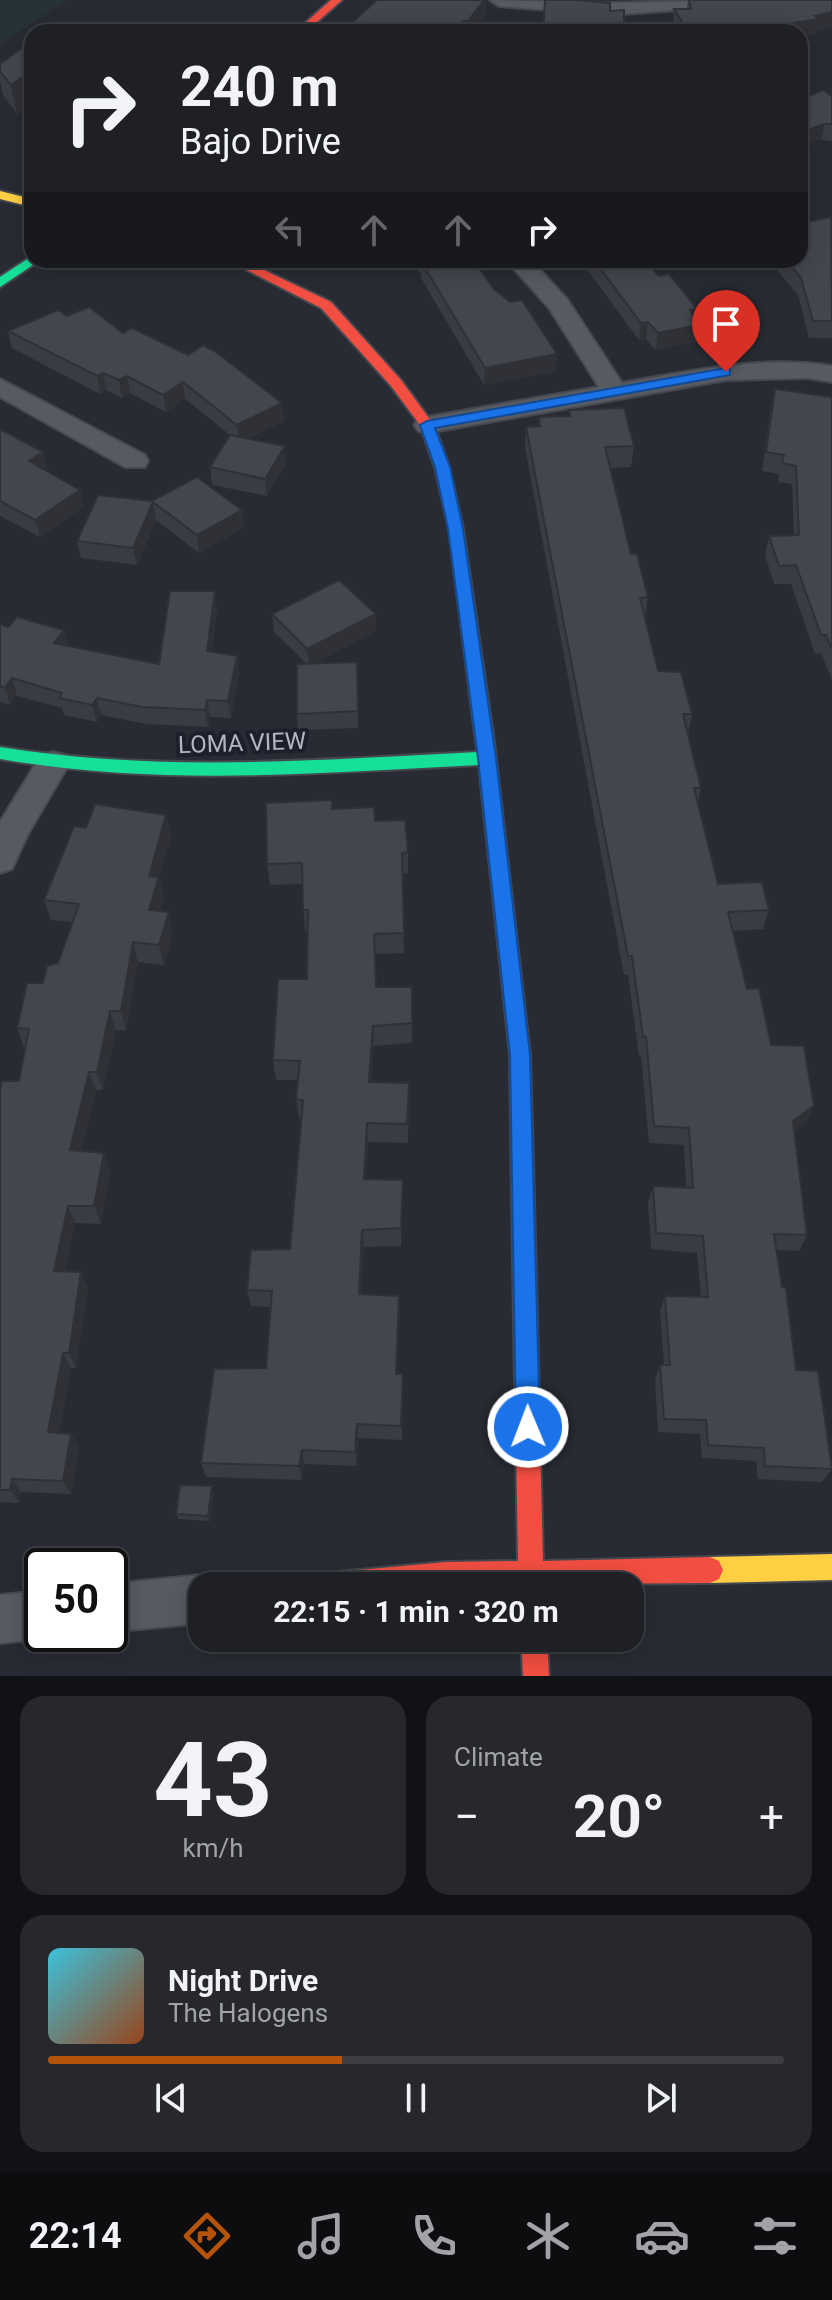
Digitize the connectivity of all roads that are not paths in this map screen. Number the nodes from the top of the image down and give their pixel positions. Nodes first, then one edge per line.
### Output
1 (337, 0) edge
2 (499, 0) edge
3 (735, 0) edge
4 (658, 4) edge
5 (309, 24) edge
6 (0, 195) edge
7 (24, 201) edge
8 (24, 266) edge
9 (250, 268) edge
10 (525, 268) edge
11 (0, 283) edge
12 (832, 374) edge
13 (0, 387) edge
14 (613, 389) junction
15 (427, 425) junction
16 (135, 461) dead end
17 (0, 753) edge
18 (487, 758) junction
19 (53, 764) junction
20 (0, 859) edge
21 (832, 1567) edge
22 (531, 1572) edge
23 (644, 1574) edge
24 (188, 1600) edge
25 (128, 1606) edge
26 (24, 1617) edge
27 (0, 1619) edge
28 (535, 1652) edge
29 (536, 1676) edge

1 - 5 main road
2 - 4 street
3 - 4 street
6 - 7 main road
8 - 11 main road
9 - 15 main road
10 - 14 street
12 - 14 street
13 - 16 street
14 - 15 street
15 - 18 main road
17 - 19 main road, LOMA VIEW
18 - 19 main road, LOMA VIEW
18 - 22 main road
19 - 20 street
21 - 23 main road
24 - 25 street
26 - 27 street
28 - 29 main road

